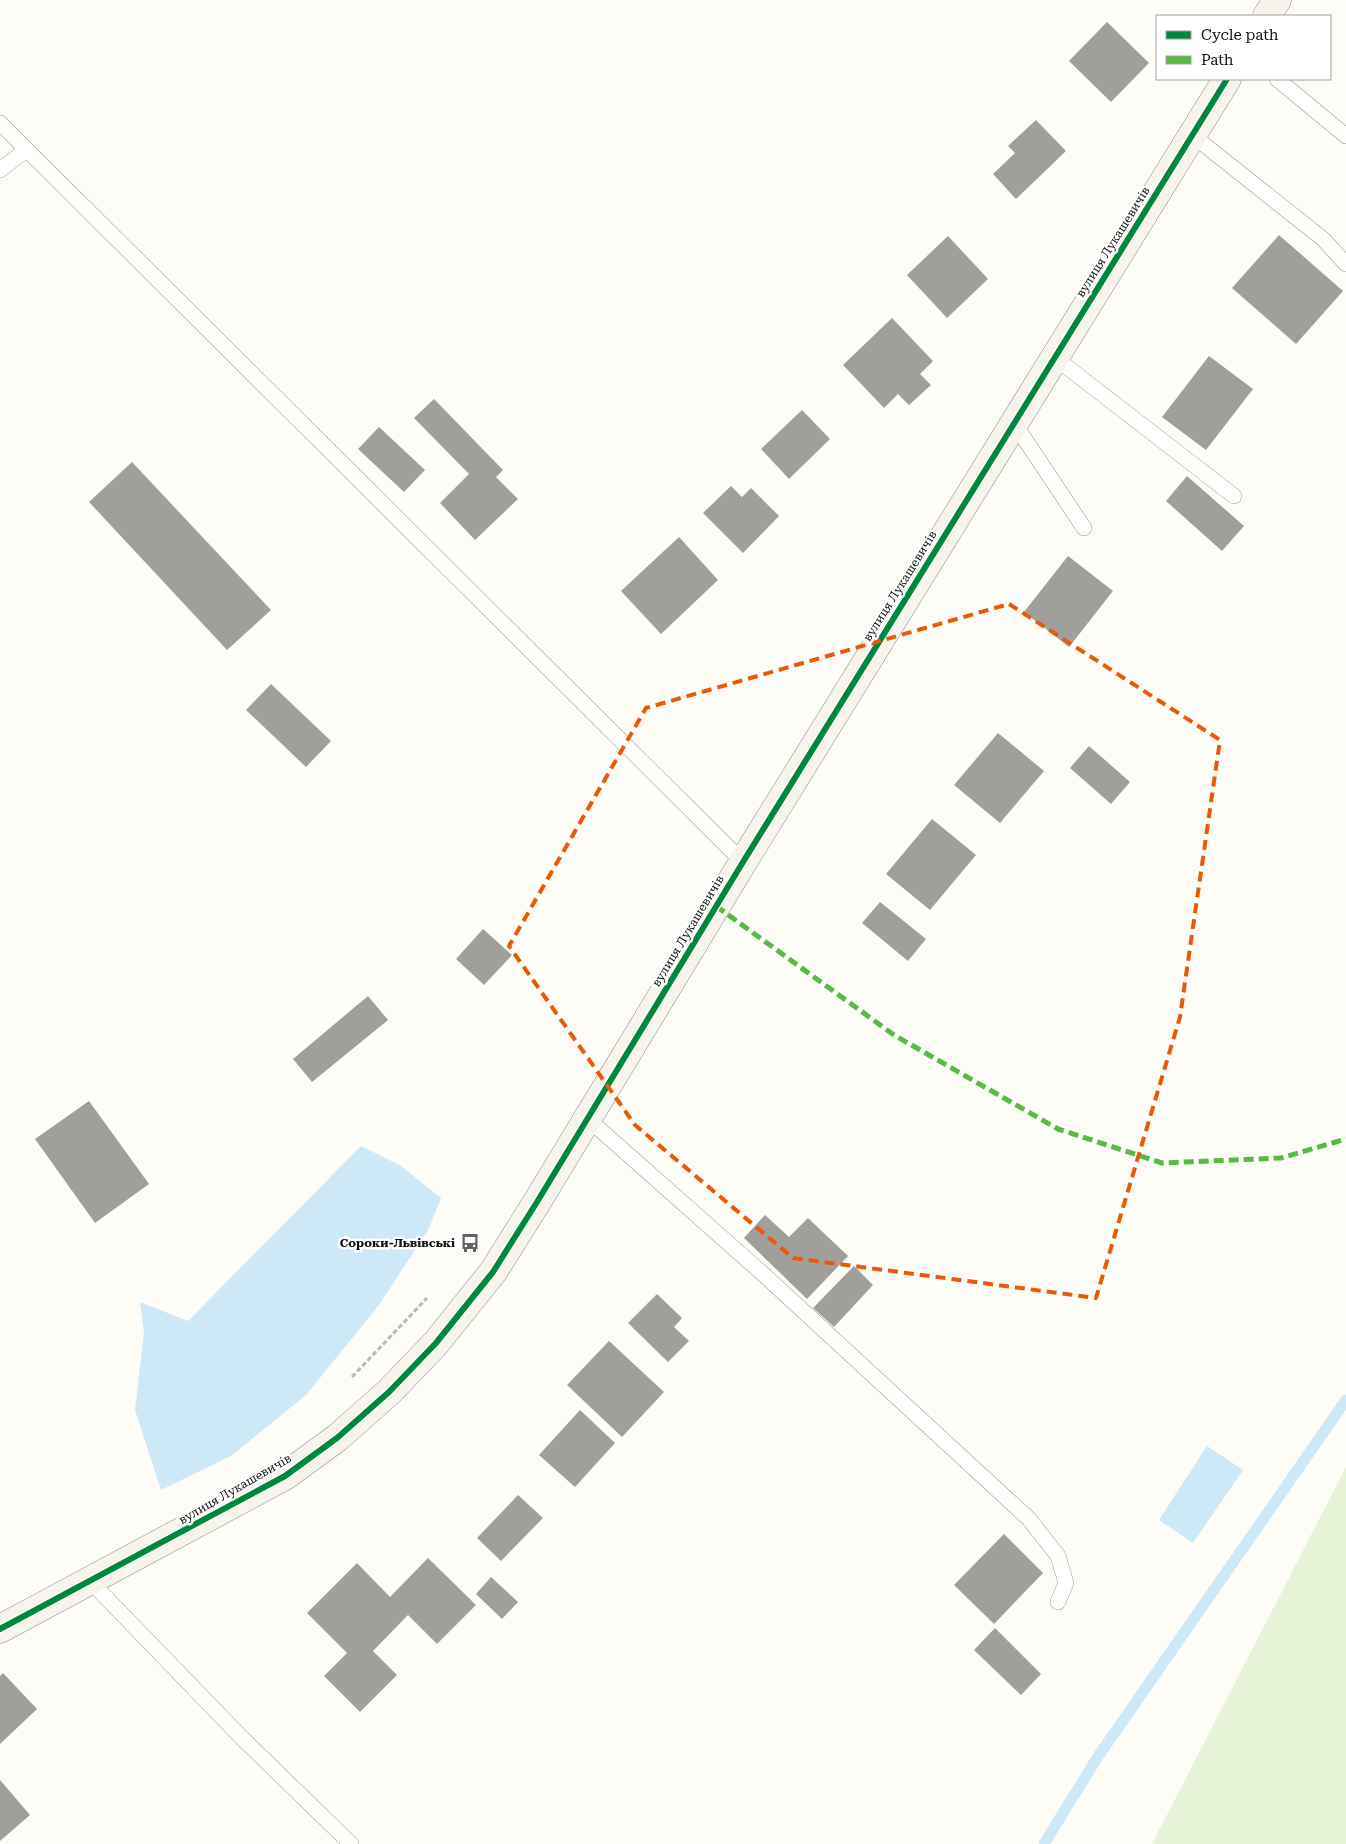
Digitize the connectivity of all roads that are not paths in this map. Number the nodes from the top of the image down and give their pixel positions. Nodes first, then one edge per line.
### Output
1 (1277, 0) edge
2 (1268, 15) edge
3 (1226, 80) edge
4 (1278, 80) edge
5 (0, 123) edge
6 (1192, 135) junction
7 (1346, 136) edge
8 (26, 150) junction
9 (0, 170) edge
10 (1346, 264) edge
11 (1054, 357) junction
12 (1014, 422) junction
13 (1234, 496) dead end
14 (1084, 528) dead end
15 (743, 862) junction
16 (588, 1119) junction
17 (91, 1582) junction
18 (1058, 1602) dead end
19 (1, 1627) edge
20 (351, 1844) edge

1 - 2 street
3 - 6 street, вулиця Лукашевичів
4 - 7 lane
5 - 8 lane
6 - 10 lane
6 - 11 street, вулиця Лукашевичів
8 - 9 lane
8 - 15 lane
11 - 12 street, вулиця Лукашевичів
11 - 13 lane
12 - 14 lane
12 - 15 street, вулиця Лукашевичів
15 - 16 street, вулиця Лукашевичів
16 - 17 street, вулиця Лукашевичів
16 - 18 lane
17 - 19 street, вулиця Лукашевичів
17 - 20 lane

